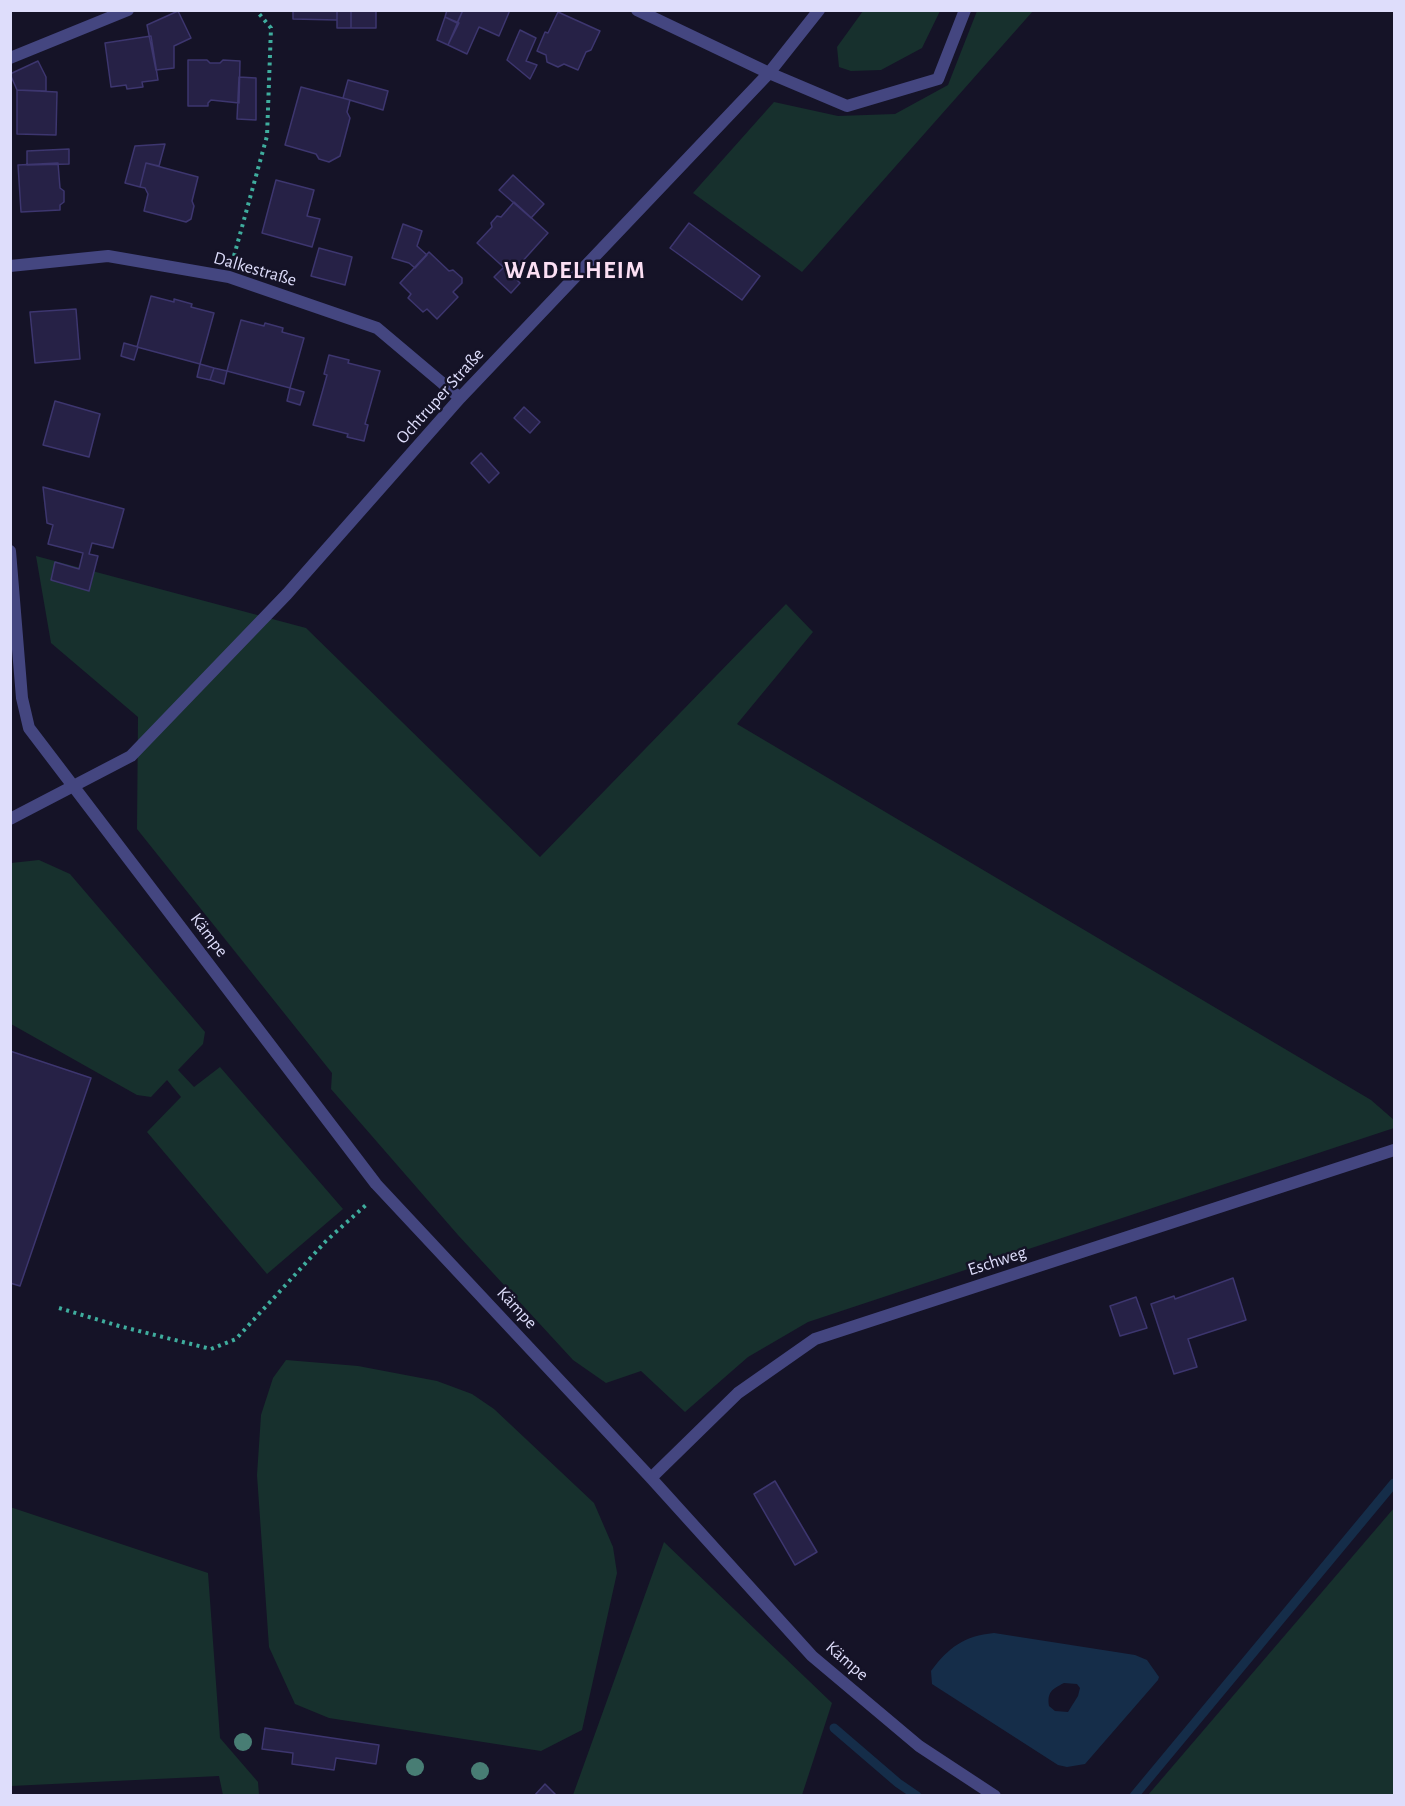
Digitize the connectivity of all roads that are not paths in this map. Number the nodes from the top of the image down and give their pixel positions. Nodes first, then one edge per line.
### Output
1 (128, 10) edge
2 (637, 10) edge
3 (819, 10) edge
4 (965, 10) edge
5 (10, 58) edge
6 (769, 73) junction
7 (10, 266) edge
8 (460, 398) junction
9 (10, 551) edge
10 (73, 788) junction
11 (10, 819) edge
12 (1395, 1150) edge
13 (651, 1478) junction
14 (994, 1796) edge

1 - 5 street
2 - 6 street
3 - 6 street, Ochtruper Straße
4 - 6 street
6 - 8 street, Ochtruper Straße
7 - 8 street, Dalkestraße
8 - 10 street, Ochtruper Straße
9 - 10 street, Kämpe
10 - 11 street, Ochtruper Straße
10 - 13 street, Kämpe
12 - 13 street, Eschweg
13 - 14 street, Kämpe

